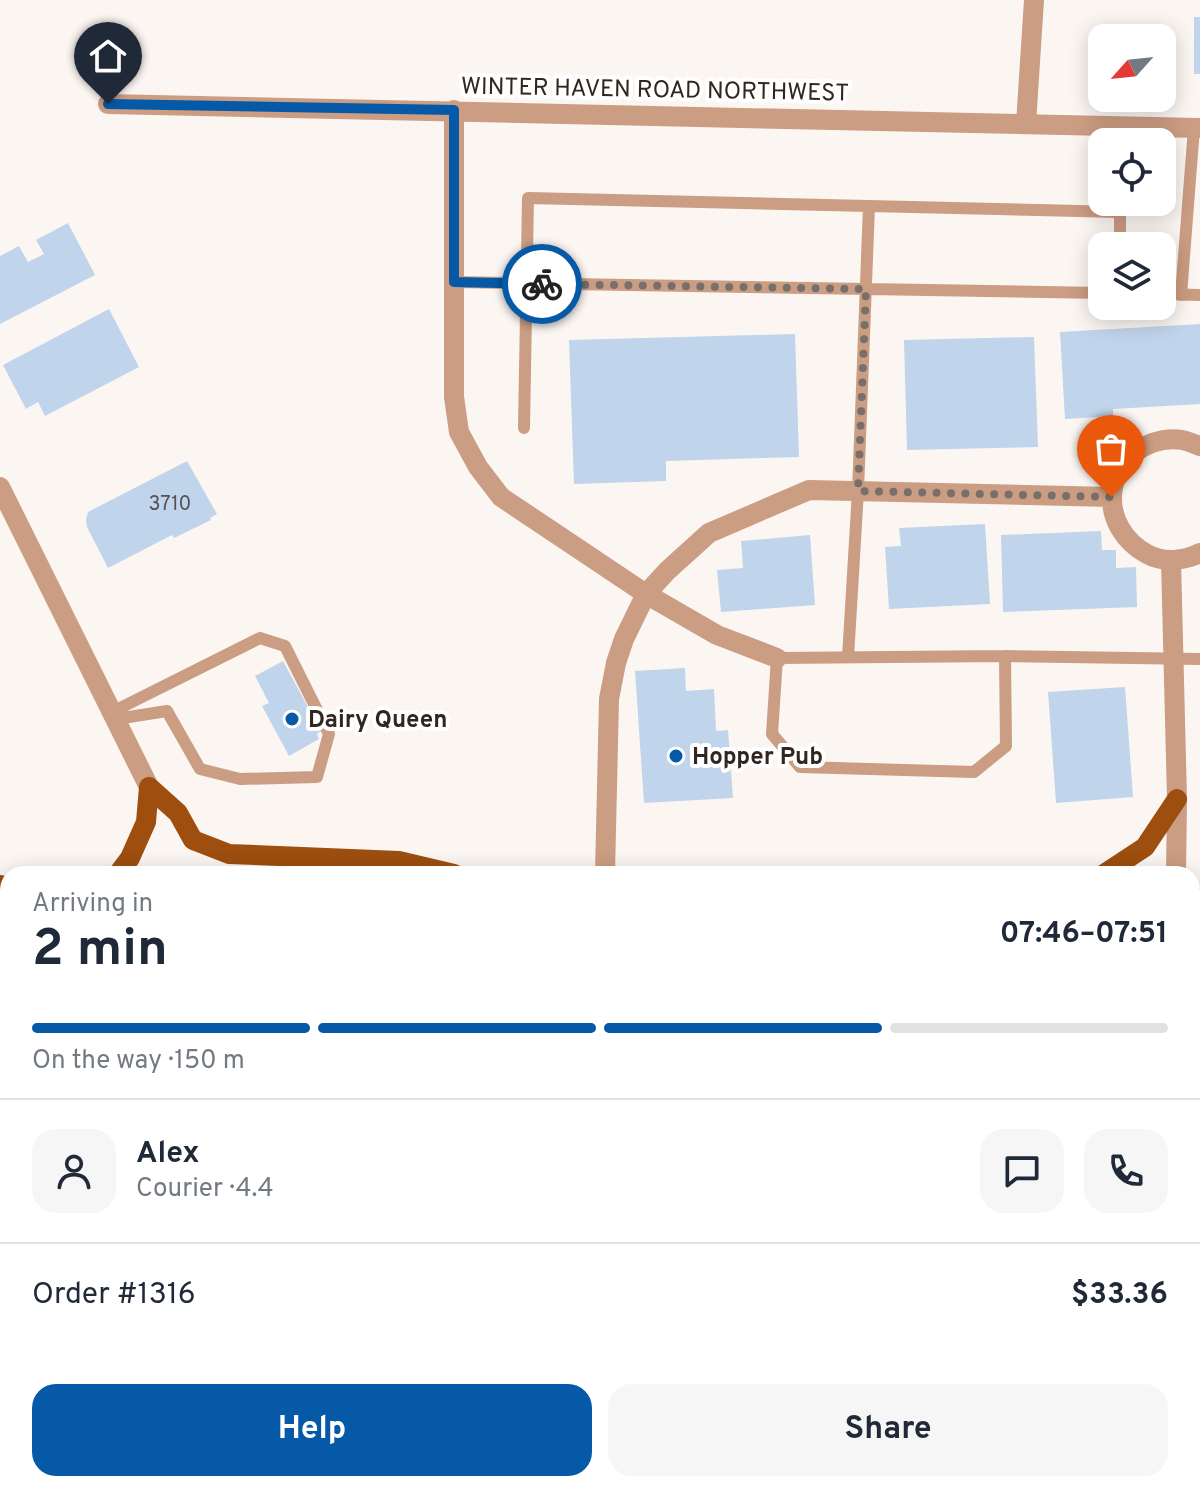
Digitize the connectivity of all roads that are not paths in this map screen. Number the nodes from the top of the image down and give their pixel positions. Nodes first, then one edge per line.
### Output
1 (1034, 0) edge
2 (108, 104) dead end
3 (454, 110) junction
4 (1026, 124) junction
5 (1197, 128) edge
6 (869, 206) junction
7 (1120, 232) edge
8 (454, 282) junction
9 (526, 283) junction
10 (866, 289) junction
11 (1088, 293) edge
12 (1176, 295) edge
13 (1181, 295) junction
14 (1200, 295) edge
15 (524, 428) dead end
16 (1200, 446) edge
17 (0, 487) edge
18 (858, 491) junction
19 (1111, 497) junction
20 (1200, 553) edge
21 (1171, 561) junction
22 (646, 594) junction
23 (1005, 656) junction
24 (848, 657) junction
25 (777, 658) junction
26 (1173, 659) junction
27 (1200, 659) edge
28 (114, 716) junction
29 (149, 787) junction
30 (1177, 799) junction
31 (124, 866) edge
32 (420, 866) edge
33 (605, 866) edge
34 (1116, 866) edge
35 (1176, 866) edge

1 - 4 street
2 - 3 street, WINTER HAVEN ROAD NORTHWEST
3 - 4 street, WINTER HAVEN ROAD NORTHWEST
3 - 8 street
4 - 5 street, WINTER HAVEN ROAD NORTHWEST
5 - 13 lane
6 - 7 lane
6 - 9 lane
6 - 10 lane
8 - 9 lane
8 - 22 street
9 - 10 lane
9 - 15 lane
10 - 11 lane
10 - 18 lane
12 - 13 lane
13 - 14 lane
16 - 19 street
17 - 28 street
18 - 19 street
18 - 22 street
18 - 24 lane
19 - 21 street
20 - 21 street
21 - 26 street
22 - 25 street
22 - 33 street
23 - 24 lane
23 - 25 lane
23 - 26 lane
24 - 25 lane
26 - 27 lane
26 - 30 street
28 - 28 lane
28 - 29 street
29 - 31 main road
29 - 32 main road
30 - 34 main road
30 - 35 street

